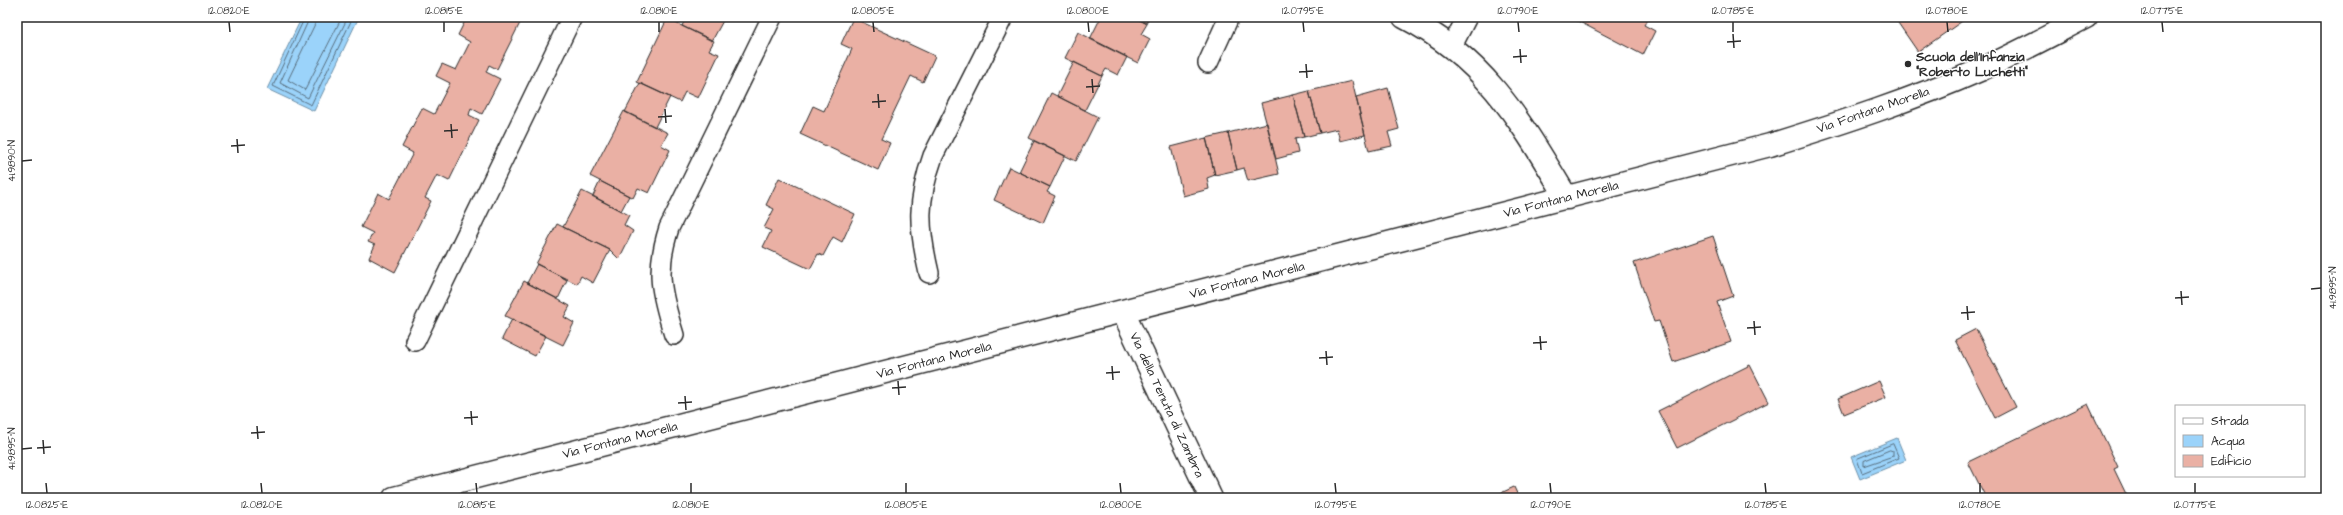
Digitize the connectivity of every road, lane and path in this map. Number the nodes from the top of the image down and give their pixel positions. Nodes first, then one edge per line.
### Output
1 (572, 17) edge
2 (772, 17) edge
3 (1003, 17) edge
4 (1229, 17) edge
5 (1404, 17) edge
6 (1467, 17) edge
7 (2086, 17) edge
8 (1452, 46) junction
9 (1208, 62) dead end
10 (1567, 198) junction
11 (929, 273) dead end
12 (1123, 312) junction
13 (674, 335) dead end
14 (415, 341) dead end
15 (394, 498) edge
16 (1211, 498) edge

1 - 14 lane
2 - 13 lane
3 - 11 lane
4 - 9 lane
5 - 8 street
6 - 8 lane
7 - 10 street, Via Fontana Morella
8 - 10 street
10 - 12 street, Via Fontana Morella
12 - 15 street, Via Fontana Morella
12 - 16 street, Via della Tenuta di Zambra

